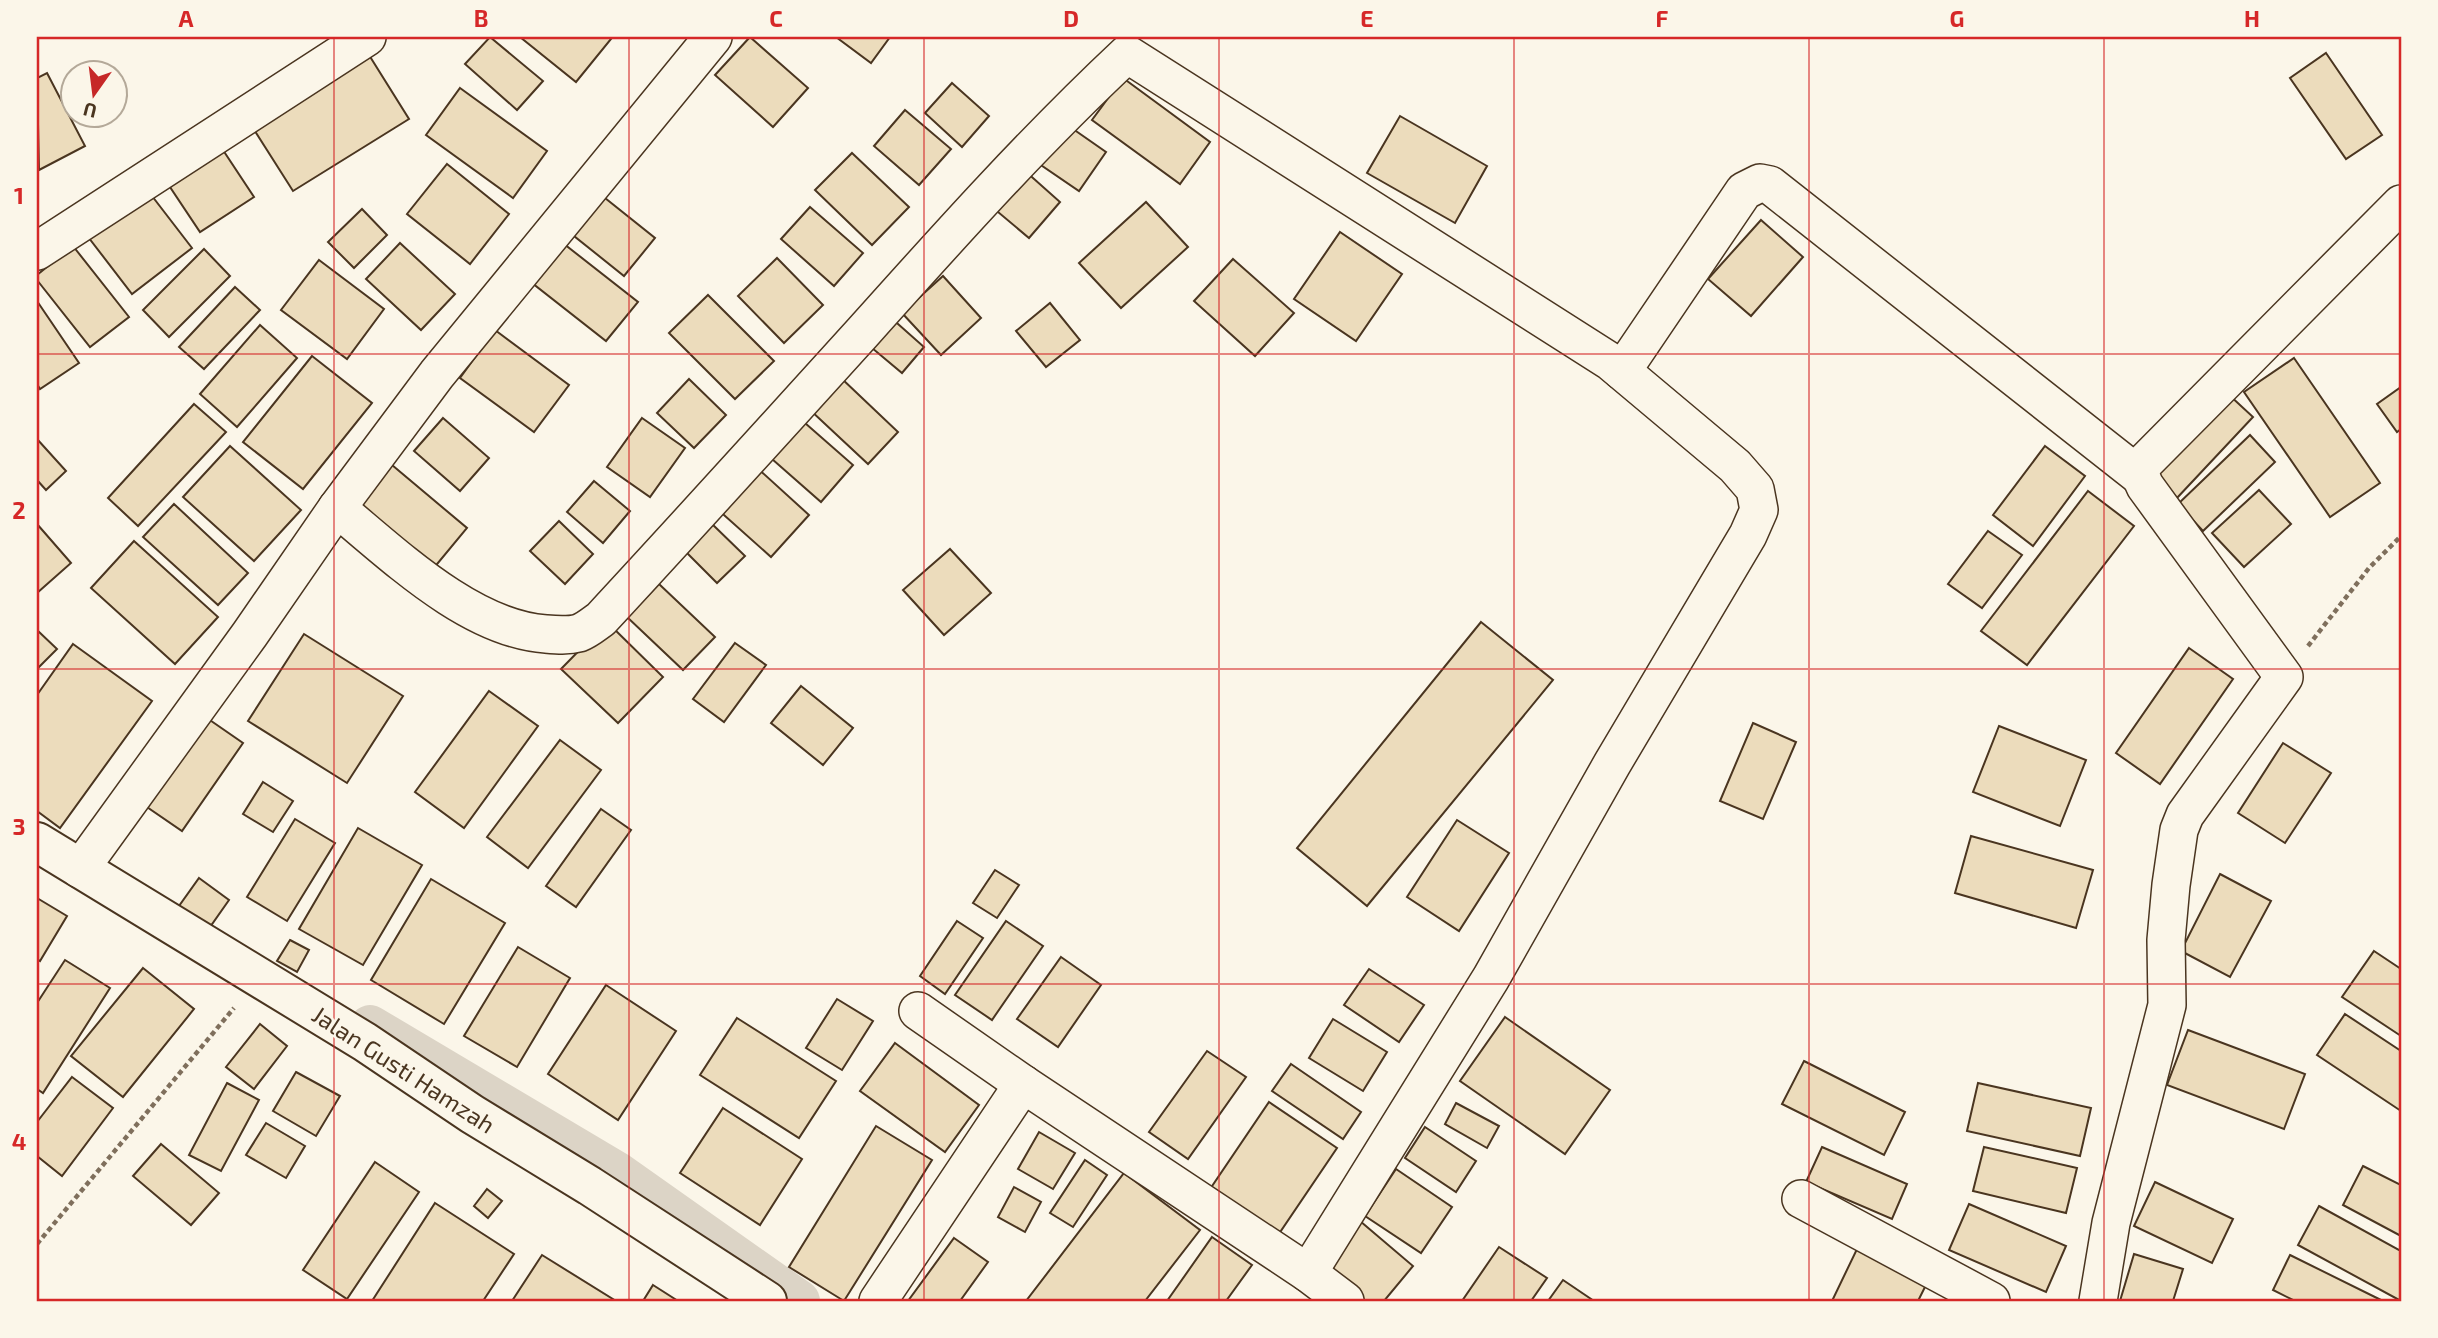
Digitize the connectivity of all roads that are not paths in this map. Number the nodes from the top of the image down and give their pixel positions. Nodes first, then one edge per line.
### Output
1 (367, 37) edge
2 (713, 37) edge
3 (2401, 204) edge
4 (37, 251) edge
5 (1622, 371) junction
6 (2141, 477) junction
7 (337, 508) junction
8 (37, 842) edge
9 (80, 869) junction
10 (918, 1010) dead end
11 (1023, 1084) junction
12 (1801, 1199) dead end
13 (1308, 1273) junction
14 (767, 1301) edge
15 (878, 1301) edge
16 (1345, 1301) edge
17 (1991, 1301) edge
18 (2098, 1301) edge

1 - 4 street
2 - 7 street
3 - 6 street
5 - 6 street
5 - 7 street
5 - 13 street
6 - 18 street
7 - 9 street
8 - 9 street, Jalan Gusti Hamzah
9 - 14 street, Jalan Gusti Hamzah
10 - 11 street
11 - 13 street
11 - 15 street
12 - 17 street
13 - 16 street

